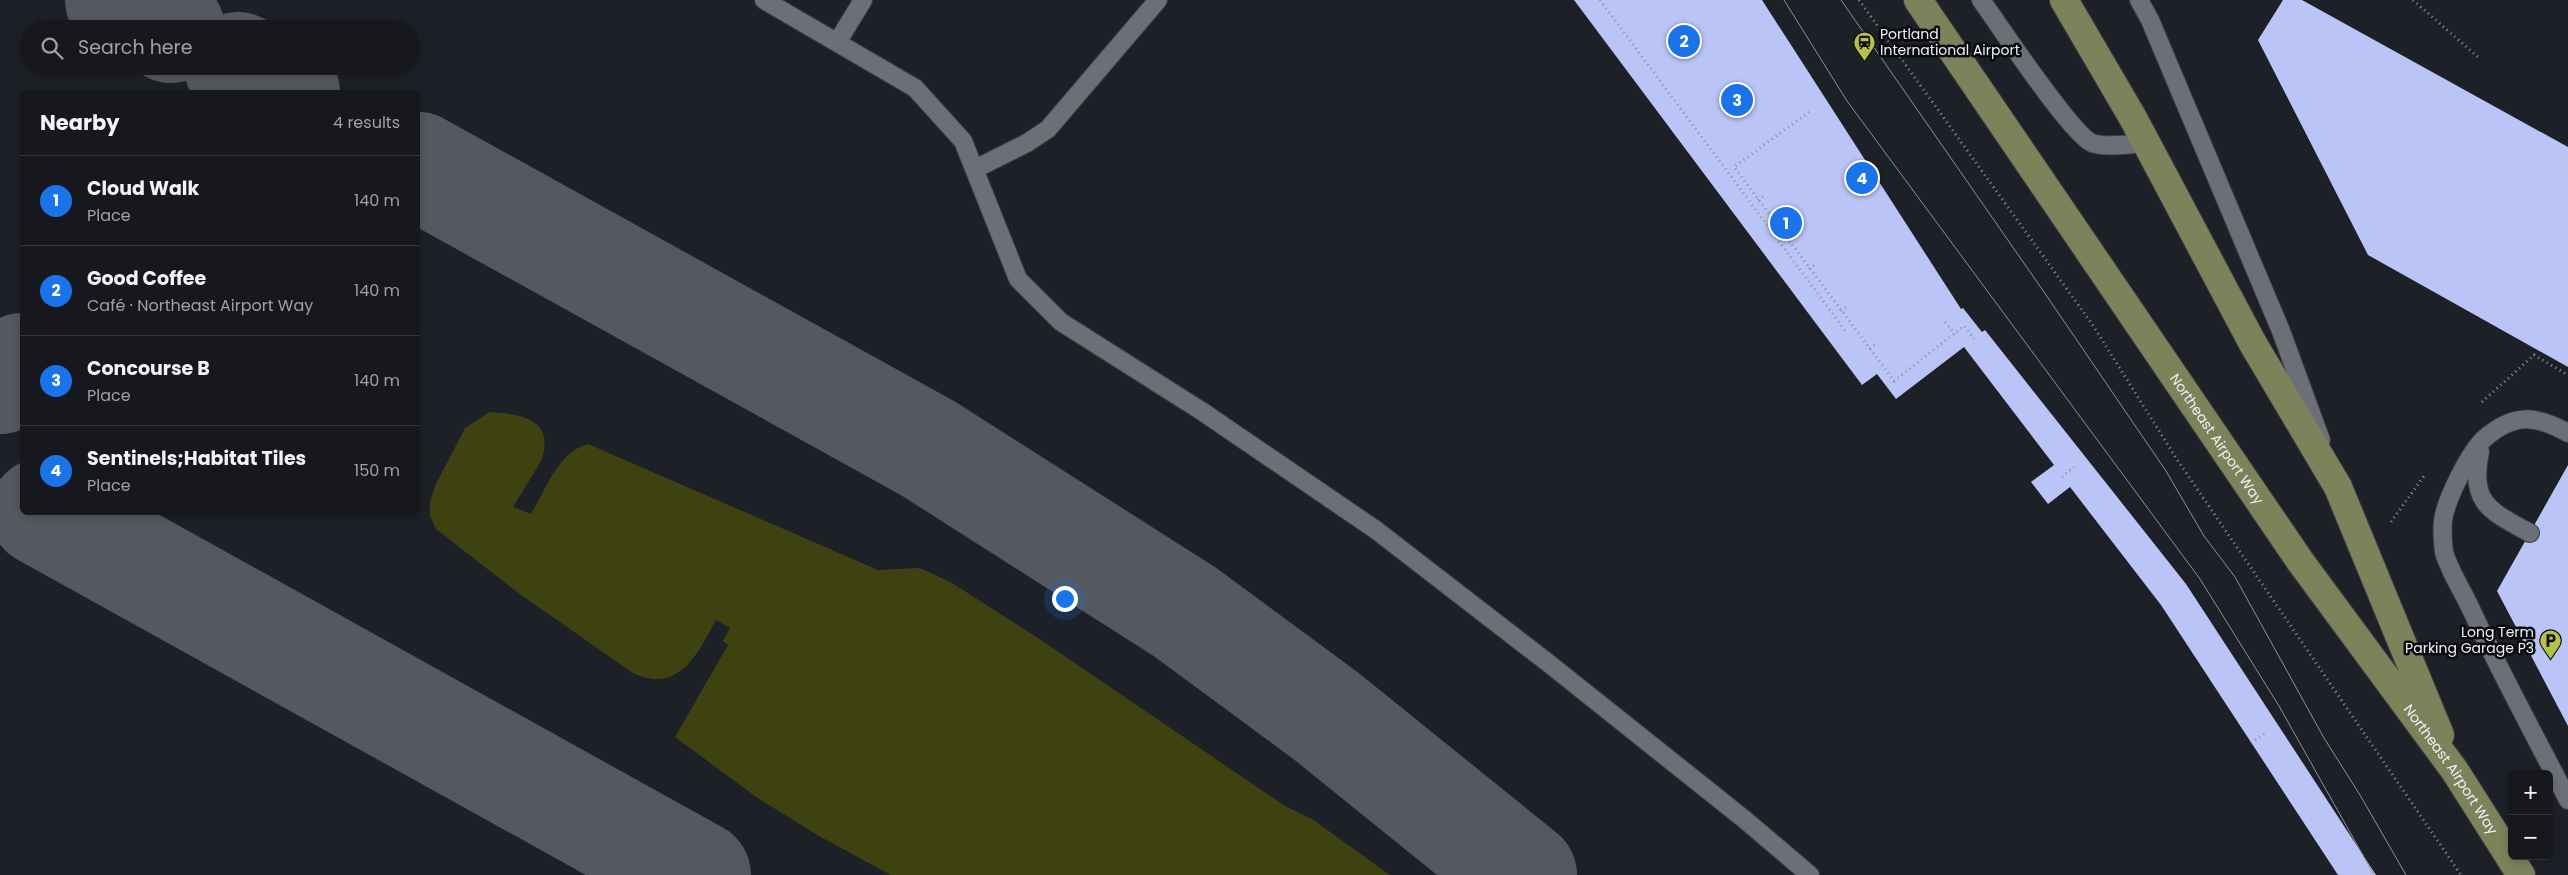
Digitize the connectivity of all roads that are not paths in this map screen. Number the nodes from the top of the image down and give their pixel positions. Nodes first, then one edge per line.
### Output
1 (764, 0) edge
2 (863, 0) edge
3 (1158, 0) edge
4 (1918, 0) edge
5 (1982, 0) edge
6 (2064, 0) edge
7 (2139, 0) edge
8 (2156, 0) edge
9 (2150, 20) junction
10 (838, 41) junction
11 (2146, 143) junction
12 (975, 169) junction
13 (2568, 434) edge
14 (2338, 487) junction
15 (2530, 533) dead end
16 (2455, 771) junction
17 (2568, 800) edge
18 (1810, 875) edge
19 (2521, 875) edge

1 - 10 lane
2 - 10 lane
3 - 12 lane
4 - 16 main road, Northeast Airport Way
5 - 11 lane
6 - 11 main road
7 - 9 lane
8 - 9 lane
9 - 14 lane
10 - 12 lane
11 - 14 main road
12 - 18 lane
13 - 15 lane
13 - 17 lane
14 - 16 main road
16 - 19 main road, Northeast Airport Way

